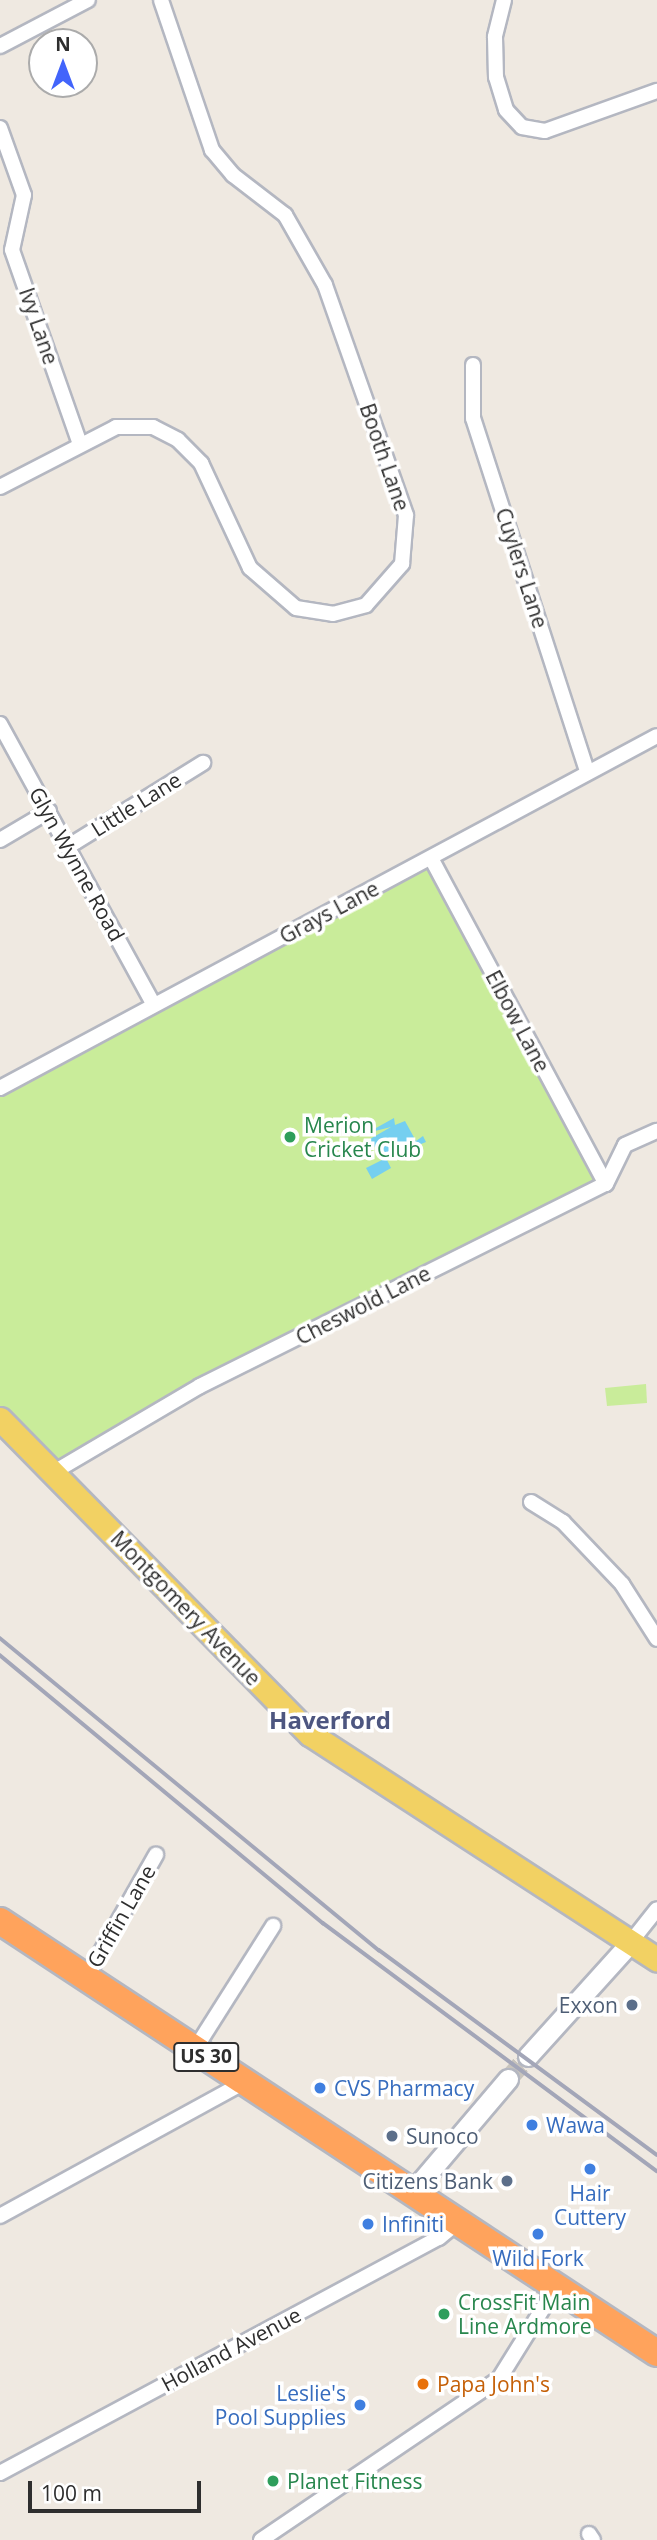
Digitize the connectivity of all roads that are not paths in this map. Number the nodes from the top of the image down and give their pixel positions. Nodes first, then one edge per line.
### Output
1 (88, 0) edge
2 (161, 0) edge
3 (504, 0) edge
4 (0, 46) edge
5 (657, 91) edge
6 (0, 128) edge
7 (6, 253) edge
8 (473, 365) dead end
9 (80, 444) junction
10 (0, 487) edge
11 (0, 724) edge
12 (656, 737) edge
13 (203, 763) dead end
14 (587, 770) junction
15 (49, 811) junction
16 (0, 841) edge
17 (69, 846) junction
18 (431, 858) junction
19 (154, 1005) junction
20 (0, 1088) edge
21 (657, 1131) edge
22 (606, 1184) junction
23 (0, 1419) edge
24 (54, 1472) junction
25 (531, 1502) dead end
26 (657, 1639) edge
27 (156, 1855) dead end
28 (657, 1909) edge
29 (0, 1921) edge
30 (273, 1926) dead end
31 (630, 1943) junction
32 (657, 1959) edge
33 (86, 1978) junction
34 (195, 2049) junction
35 (528, 2056) tunnel mouth
36 (508, 2079) tunnel mouth
37 (245, 2082) junction
38 (413, 2191) junction
39 (0, 2216) edge
40 (459, 2221) junction
41 (557, 2287) junction
42 (657, 2353) edge
43 (0, 2473) edge
44 (261, 2540) edge

1 - 4 street
2 - 9 street, Booth Lane
3 - 5 street
6 - 7 street, Ivy Lane
7 - 9 street, Ivy Lane
8 - 14 street, Cuylers Lane
9 - 10 street, Booth Lane
11 - 15 street, Glyn Wynne Road
12 - 14 street, Grays Lane
13 - 17 street, Little Lane
14 - 18 street, Grays Lane
15 - 16 street
15 - 17 street, Glyn Wynne Road
17 - 19 street, Glyn Wynne Road
18 - 19 street, Grays Lane
18 - 22 street, Elbow Lane
19 - 20 street, Grays Lane
21 - 22 street
22 - 24 street, Cheswold Lane
23 - 24 main road, Montgomery Avenue
24 - 31 main road, Montgomery Avenue
25 - 26 street
27 - 33 street, Griffin Lane
28 - 31 street
29 - 33 highway, US 30
30 - 34 street
31 - 32 main road, Montgomery Avenue
31 - 35 street
33 - 34 highway, US 30
34 - 37 highway, US 30
36 - 38 street
37 - 38 highway, US 30
37 - 39 street
38 - 40 highway, US 30
40 - 41 highway, US 30
40 - 43 street, Holland Avenue
41 - 42 highway, US 30
41 - 44 street

